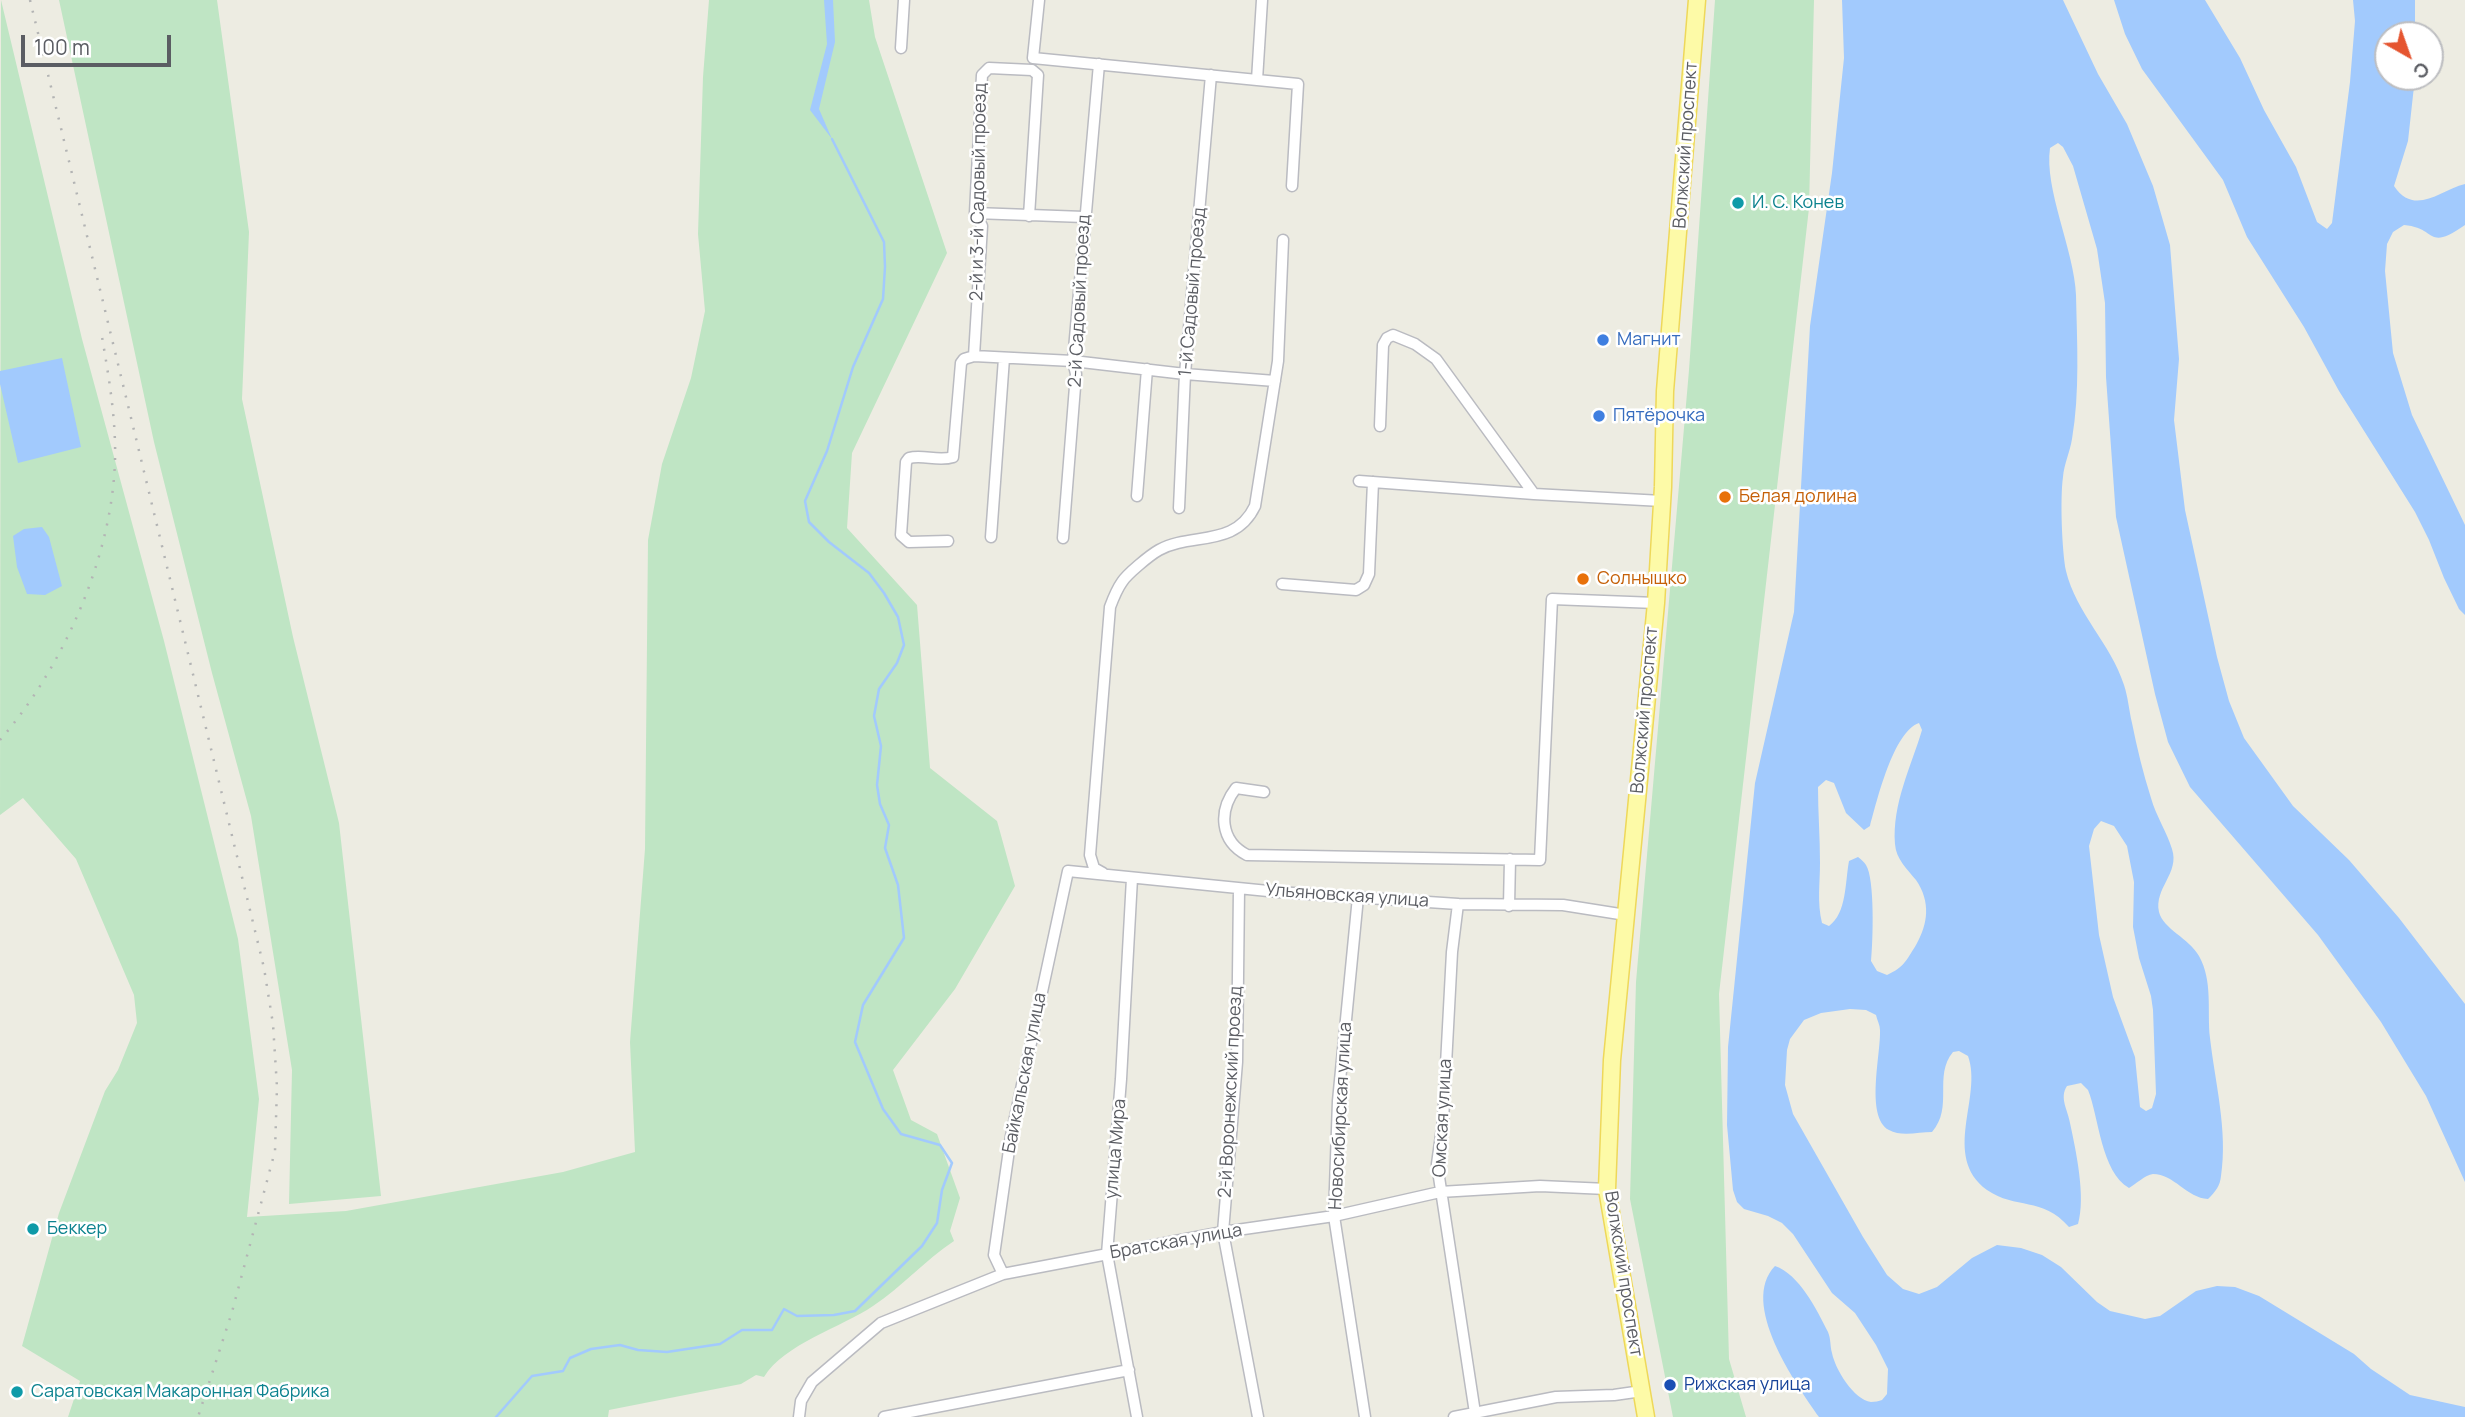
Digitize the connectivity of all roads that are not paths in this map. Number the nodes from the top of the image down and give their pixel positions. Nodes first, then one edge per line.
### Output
1 (904, 0) edge
2 (1039, 0) edge
3 (1262, 0) edge
4 (1697, 0) edge
5 (901, 48) dead end
6 (1099, 64) junction
7 (1211, 75) junction
8 (1256, 80) junction
9 (1292, 186) dead end
10 (975, 213) junction
11 (1029, 216) junction
12 (1084, 217) junction
13 (1283, 240) dead end
14 (974, 356) junction
15 (1004, 358) junction
16 (1073, 361) junction
17 (1147, 369) junction
18 (1185, 374) junction
19 (1275, 381) junction
20 (1380, 426) dead end
21 (1359, 481) dead end
22 (1373, 482) junction
23 (1534, 494) junction
24 (1137, 496) dead end
25 (1662, 501) junction
26 (1179, 508) dead end
27 (992, 537) dead end
28 (1063, 538) dead end
29 (948, 541) dead end
30 (1282, 584) dead end
31 (1656, 603) junction
32 (1264, 792) dead end
33 (1510, 859) junction
34 (1068, 871) joint
35 (1106, 875) junction
36 (1132, 878) junction
37 (1239, 889) junction
38 (1358, 897) junction
39 (1458, 904) junction
40 (1508, 906) junction
41 (1626, 915) junction
42 (1608, 1189) junction
43 (1440, 1192) junction
44 (1334, 1216) junction
45 (1223, 1232) junction
46 (1107, 1254) junction
47 (1003, 1274) junction
48 (1129, 1370) junction
49 (1642, 1391) junction
50 (1475, 1413) junction
51 (799, 1417) edge
52 (884, 1417) edge
53 (1137, 1417) edge
54 (1258, 1417) edge
55 (1365, 1417) edge
56 (1454, 1417) edge
57 (1646, 1417) edge

1 - 5 street
2 - 6 street
3 - 8 street
4 - 25 main road, Волжский проспект
6 - 7 street
6 - 12 street, 2-й Садовый проезд
7 - 8 street
7 - 18 street, 1-й Садовый проезд
8 - 9 street
10 - 11 street
10 - 11 street, 2-й и 3-й Садовый проезд
10 - 14 street, 2-й и 3-й Садовый проезд
11 - 12 street
12 - 16 street, 2-й Садовый проезд
13 - 19 street
14 - 15 street
14 - 29 street
15 - 16 street
15 - 27 street
16 - 17 street
16 - 28 street, 2-й Садовый проезд
17 - 18 street
17 - 24 street
18 - 19 street
18 - 26 street, 1-й Садовый проезд
19 - 35 street
20 - 23 street
21 - 22 street
22 - 23 street
22 - 30 street
23 - 25 street
25 - 31 main road, Волжский проспект
31 - 33 street
31 - 41 main road, Волжский проспект
32 - 33 street
33 - 40 street
34 - 35 street, Ульяновская улица
34 - 47 street, Байкальская улица
35 - 36 street, Ульяновская улица
36 - 37 street, Ульяновская улица
36 - 46 street, улица Мира
37 - 38 street, Ульяновская улица
37 - 45 street, 2-й Воронежский проезд
38 - 39 street, Ульяновская улица
38 - 44 street, Новосибирская улица
39 - 40 street, Ульяновская улица
39 - 43 street, Омская улица
40 - 41 street, Ульяновская улица
41 - 42 main road, Волжский проспект
42 - 43 street, Братская улица
42 - 49 main road, Волжский проспект
43 - 44 street, Братская улица
43 - 50 street, Омская улица
44 - 45 street, Братская улица
44 - 55 street, Новосибирская улица
45 - 46 street, Братская улица
45 - 54 street, 2-й Воронежский проезд
46 - 47 street, Братская улица
46 - 48 street, улица Мира
47 - 51 street, Братская улица
48 - 52 street
48 - 53 street, улица Мира
49 - 50 street
49 - 57 main road, Волжский проспект
50 - 56 street

